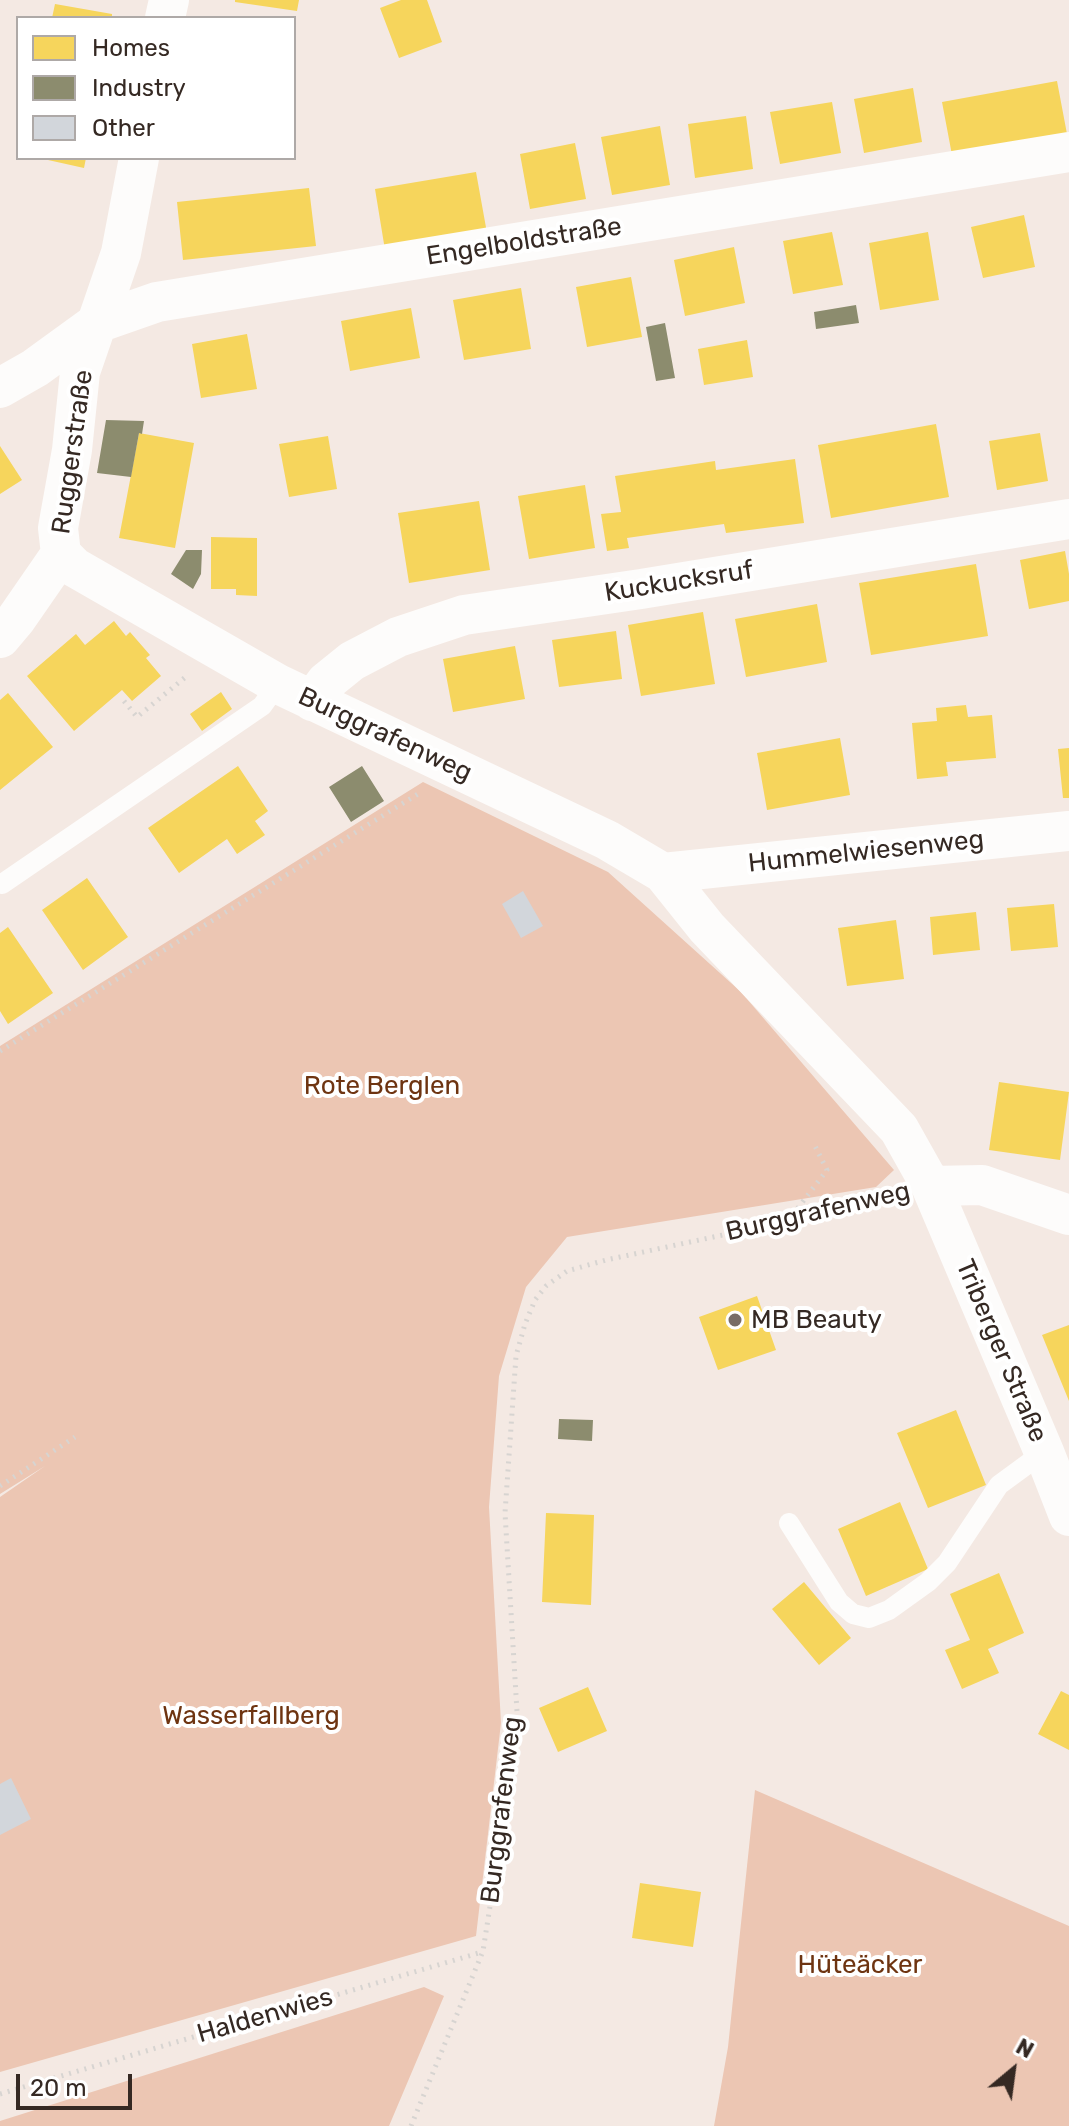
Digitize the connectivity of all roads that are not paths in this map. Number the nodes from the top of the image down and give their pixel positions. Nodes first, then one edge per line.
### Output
1 (1069, 152) edge
2 (139, 160) edge
3 (97, 323) junction
4 (0, 388) edge
5 (1069, 519) edge
6 (61, 554) junction
7 (0, 638) edge
8 (295, 692) junction
9 (1069, 831) edge
10 (663, 873) junction
11 (2, 884) dead end
12 (931, 1186) junction
13 (1069, 1215) edge
14 (1044, 1452) junction
15 (1069, 1516) edge
16 (789, 1523) dead end

1 - 3 street, Engelboldstraße
2 - 3 street, Ruggerstraße
3 - 4 street, Engelboldstraße
3 - 6 street, Ruggerstraße
5 - 8 street, Kuckucksruf
6 - 7 street, Ruggerstraße
6 - 8 street, Burggrafenweg
8 - 10 street, Burggrafenweg
8 - 11 lane, Burggrafenweg
9 - 10 street, Hummelwiesenweg
10 - 12 street, Burggrafenweg
12 - 13 street
12 - 14 street, Triberger Straße
14 - 15 street, Triberger Straße
14 - 16 lane

